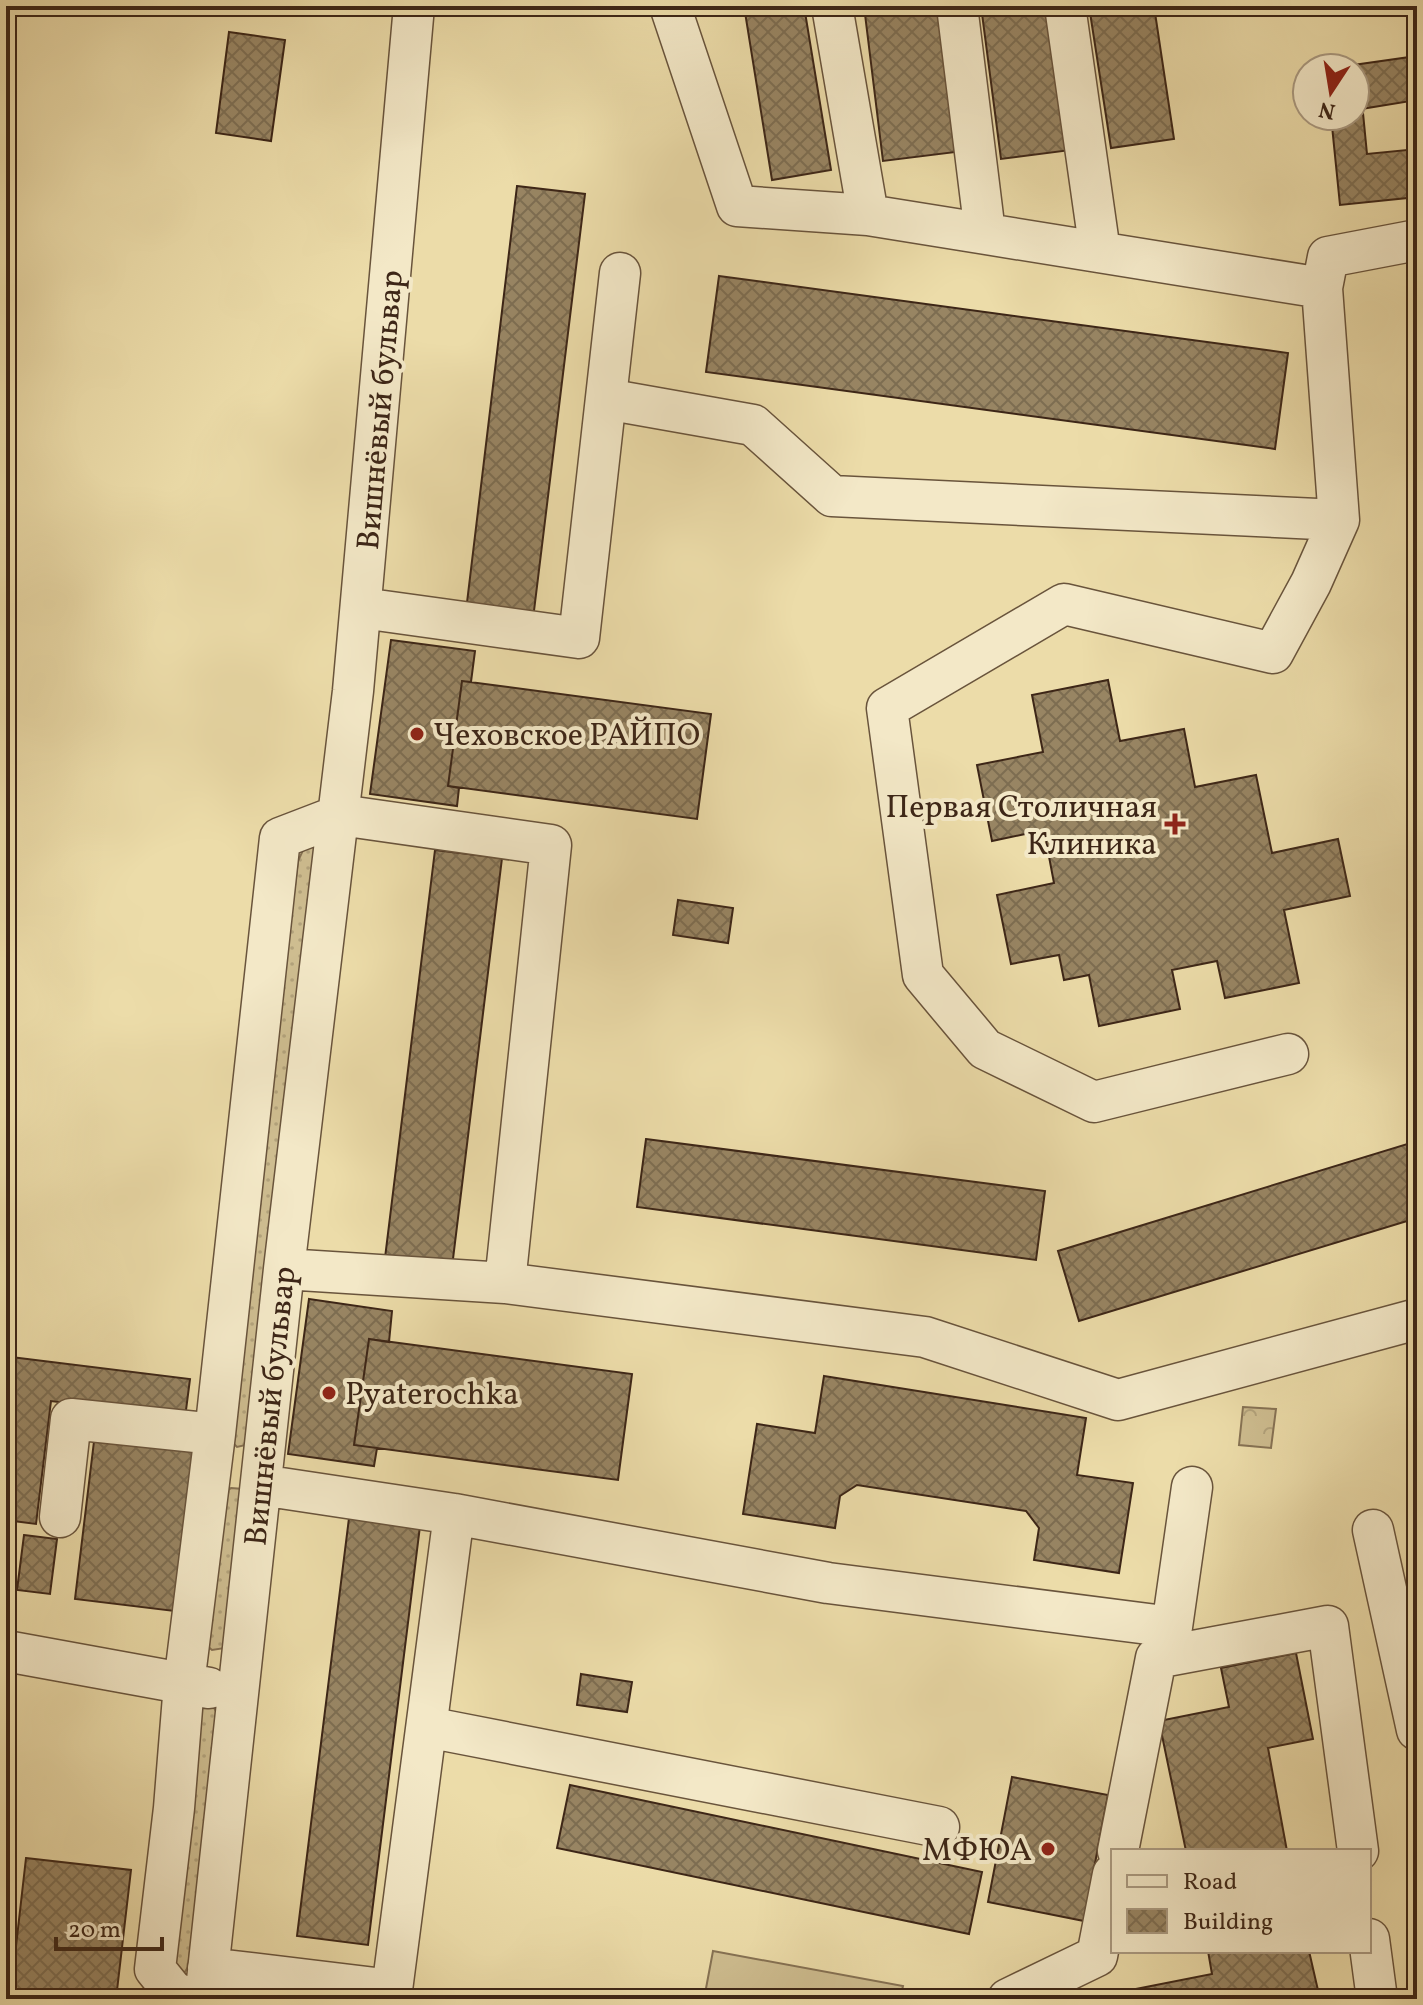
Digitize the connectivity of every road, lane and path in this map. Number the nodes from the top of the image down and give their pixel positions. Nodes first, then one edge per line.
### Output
1 (414, 6) edge
2 (670, 6) edge
3 (832, 6) edge
4 (957, 6) edge
5 (1065, 6) edge
6 (868, 215) junction
7 (985, 233) junction
8 (1417, 240) edge
9 (1100, 252) junction
10 (620, 273) dead end
11 (1322, 288) junction
12 (606, 399) junction
13 (1339, 520) junction
14 (362, 608) junction
15 (340, 815) junction
16 (1288, 1054) dead end
17 (284, 1269) junction
18 (505, 1283) junction
19 (1417, 1319) edge
20 (215, 1434) junction
21 (261, 1485) junction
22 (1192, 1487) dead end
23 (454, 1514) junction
24 (60, 1517) dead end
25 (1373, 1530) dead end
26 (6, 1651) edge
27 (184, 1684) junction
28 (237, 1694) junction
29 (427, 1727) junction
30 (1417, 1730) edge
31 (939, 1827) dead end
32 (1118, 1849) edge
33 (1358, 1849) edge
34 (1111, 1884) edge
35 (1371, 1953) edge
36 (200, 1989) edge
37 (1008, 1999) edge
38 (1377, 1999) edge

1 - 14 street, Вишнёвый бульвар
2 - 6 street
3 - 6 street
4 - 7 street
5 - 9 street
6 - 7 street
7 - 9 street
8 - 11 street
9 - 11 street
10 - 12 street
11 - 13 street
12 - 13 street
12 - 14 street
13 - 16 street
14 - 15 street, Вишнёвый бульвар
15 - 17 street, Вишнёвый бульвар
15 - 18 street
15 - 20 street, Вишнёвый бульвар
17 - 18 street
17 - 21 street, Вишнёвый бульвар
18 - 19 street
20 - 24 street
20 - 27 street, Вишнёвый бульвар
21 - 23 street
21 - 28 street, Вишнёвый бульвар
22 - 23 street
23 - 29 street
25 - 30 street
26 - 27 street
27 - 28 street
27 - 36 street, Вишнёвый бульвар
28 - 36 street, Вишнёвый бульвар
29 - 31 street
29 - 36 street
32 - 33 street
34 - 37 street
35 - 38 street

